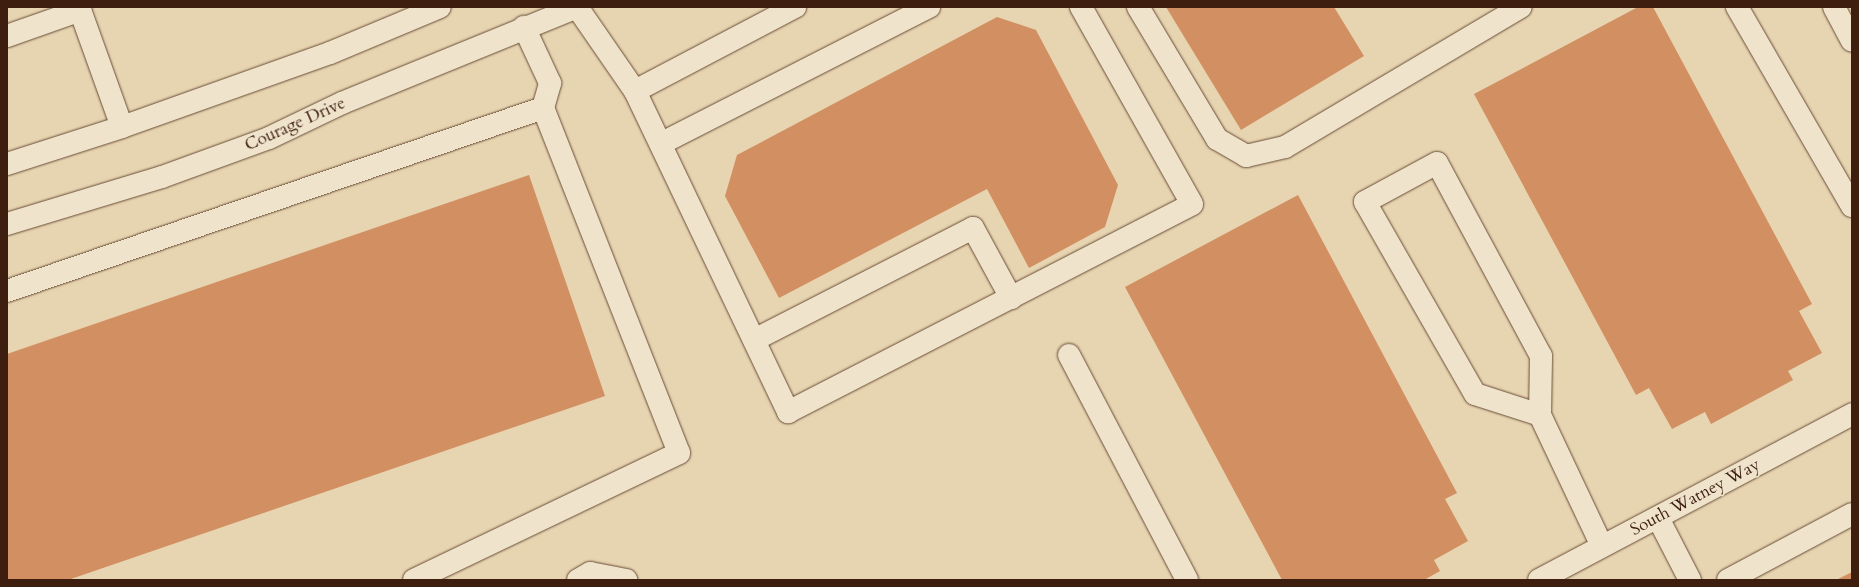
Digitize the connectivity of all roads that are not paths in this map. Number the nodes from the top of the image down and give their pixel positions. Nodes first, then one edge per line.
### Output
1 (440, 7) edge
2 (577, 7) edge
3 (795, 7) edge
4 (929, 7) edge
5 (1081, 7) edge
6 (1138, 7) edge
7 (1521, 7) edge
8 (1737, 7) edge
9 (1834, 7) edge
10 (80, 9) edge
11 (524, 27) junction
12 (7, 36) edge
13 (1852, 41) edge
14 (635, 91) junction
15 (543, 108) junction
16 (122, 127) junction
17 (662, 143) junction
18 (7, 164) edge
19 (1852, 206) edge
20 (7, 224) edge
21 (7, 291) edge
22 (1011, 298) junction
23 (754, 340) junction
24 (1070, 355) dead end
25 (1852, 414) edge
26 (1540, 415) junction
27 (1852, 514) edge
28 (1658, 518) junction
29 (1602, 546) junction
30 (414, 580) edge
31 (578, 580) edge
32 (626, 580) edge
33 (1187, 580) edge
34 (1539, 580) edge
35 (1690, 580) edge
36 (1728, 580) edge

1 - 16 street
2 - 11 street, Courage Drive
2 - 14 street
3 - 14 street
4 - 17 street
5 - 22 street
6 - 7 street
8 - 19 street
9 - 13 street
10 - 12 street
10 - 16 street
11 - 15 street
11 - 20 street, Courage Drive
14 - 17 street
15 - 21 street
15 - 30 street
16 - 18 street
17 - 23 street
22 - 23 street
22 - 23 street
24 - 33 street
25 - 28 street, South Watney Way
26 - 26 street
26 - 29 street
27 - 36 street
28 - 29 street, South Watney Way
28 - 35 street
29 - 34 street, South Watney Way
31 - 32 street

